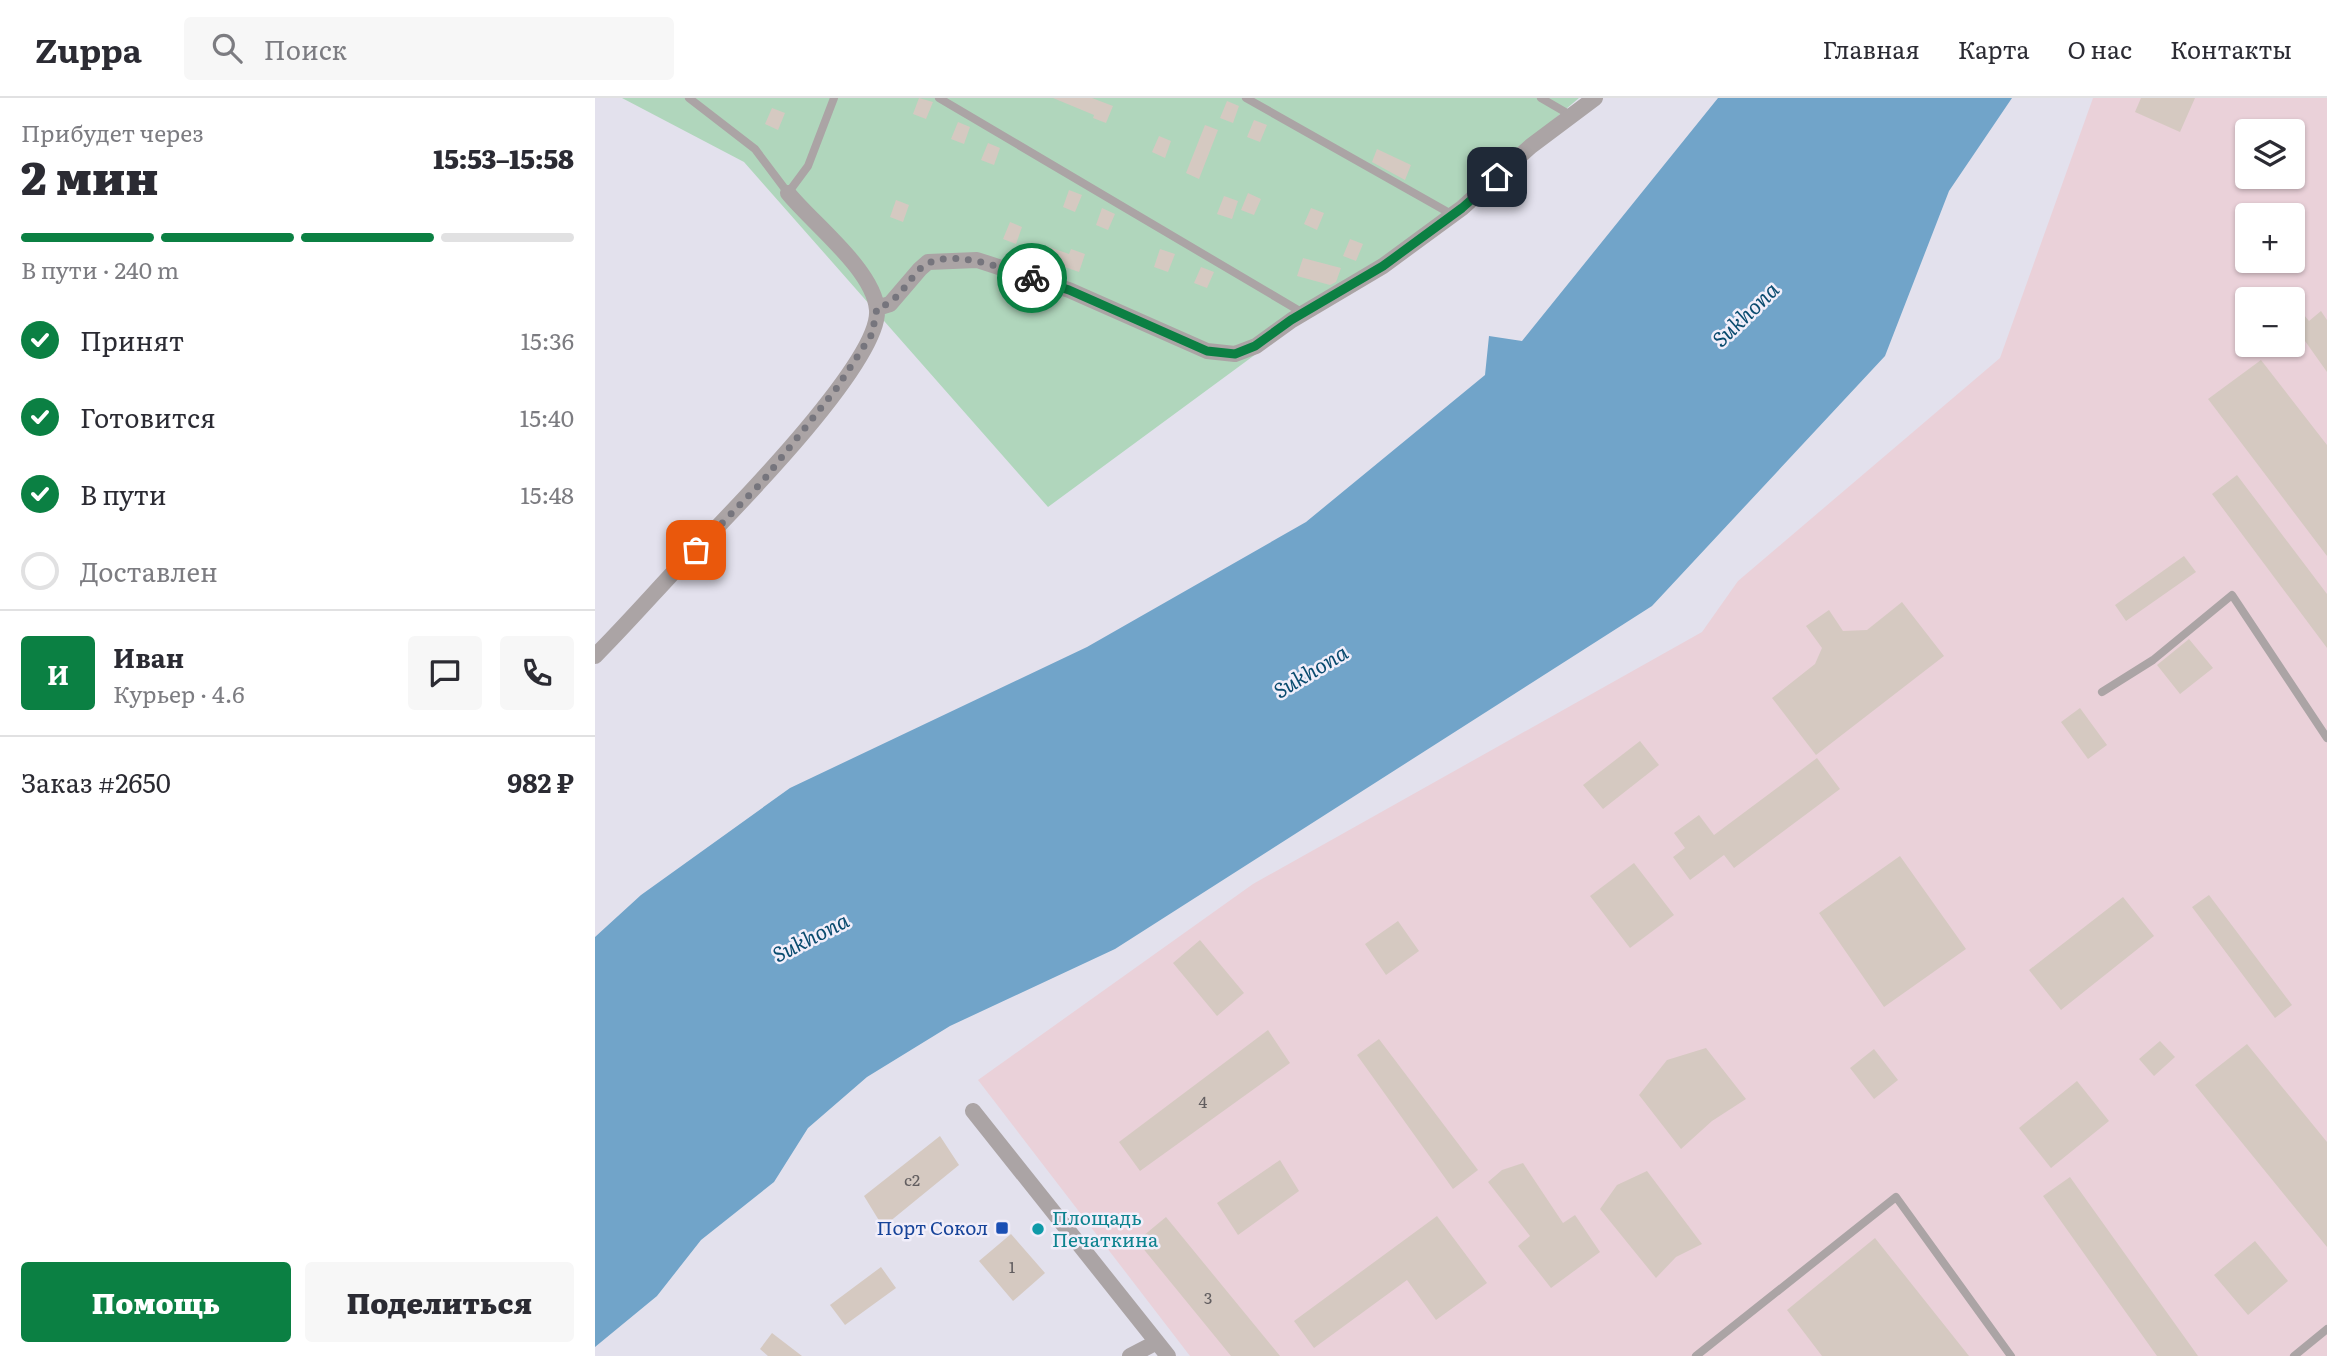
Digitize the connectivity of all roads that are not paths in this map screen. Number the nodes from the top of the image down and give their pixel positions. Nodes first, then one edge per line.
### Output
1 (689, 98) edge
2 (834, 98) edge
3 (939, 98) edge
4 (1246, 98) edge
5 (1541, 98) edge
6 (1595, 98) edge
7 (1572, 116) junction
8 (788, 193) junction
9 (1453, 215) junction
10 (877, 308) junction
11 (1303, 313) junction
12 (595, 656) edge
13 (2102, 692) dead end
14 (2327, 738) edge
15 (973, 1111) dead end
16 (2327, 1329) edge
17 (1157, 1342) junction
18 (1130, 1356) edge
19 (1168, 1356) edge
20 (1696, 1356) edge
21 (2011, 1356) edge
22 (2294, 1356) edge

1 - 8 lane
2 - 8 lane
3 - 11 lane
4 - 9 lane
5 - 7 lane
6 - 7 street
7 - 9 street
8 - 10 street
9 - 11 street
10 - 11 street
10 - 12 street
13 - 14 lane
15 - 17 street
16 - 22 lane
17 - 18 street
17 - 19 street
20 - 21 lane

